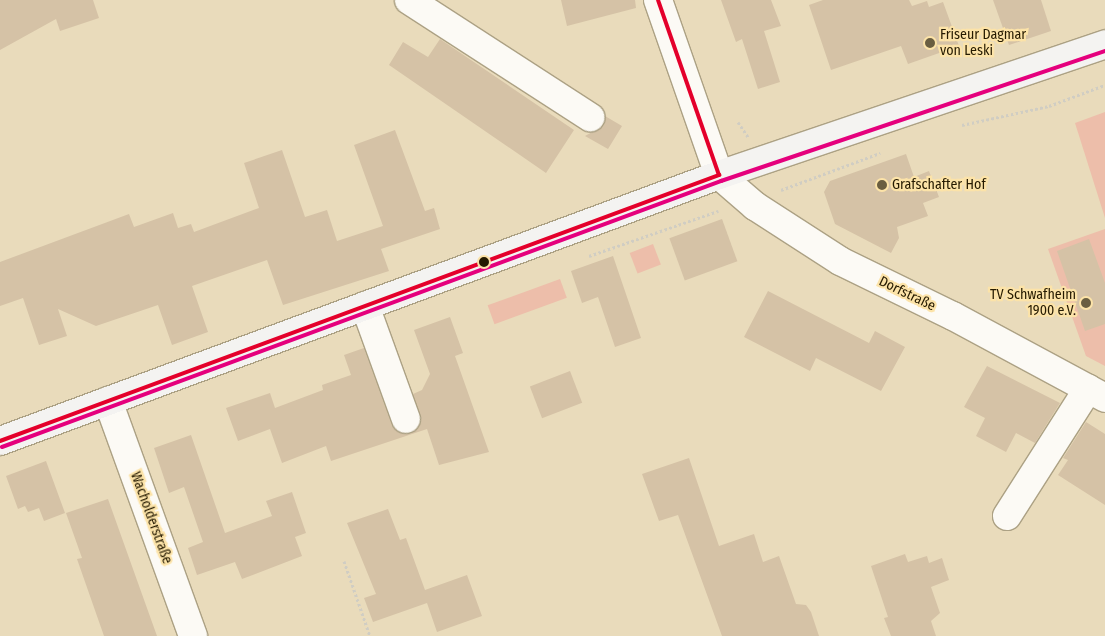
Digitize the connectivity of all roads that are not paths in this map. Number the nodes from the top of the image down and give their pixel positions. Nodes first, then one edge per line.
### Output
1 (409, 0) edge
2 (658, 0) edge
3 (1105, 44) edge
4 (590, 117) dead end
5 (719, 175) junction
6 (365, 306) junction
7 (1096, 393) edge
8 (108, 401) junction
9 (406, 419) dead end
10 (0, 441) edge
11 (1007, 516) dead end
12 (193, 636) edge

1 - 4 street
2 - 5 street
3 - 5 main road
5 - 6 main road
5 - 7 street, Dorfstraße
6 - 8 main road
6 - 9 street
7 - 11 street
8 - 10 main road
8 - 12 street, Wacholderstraße

